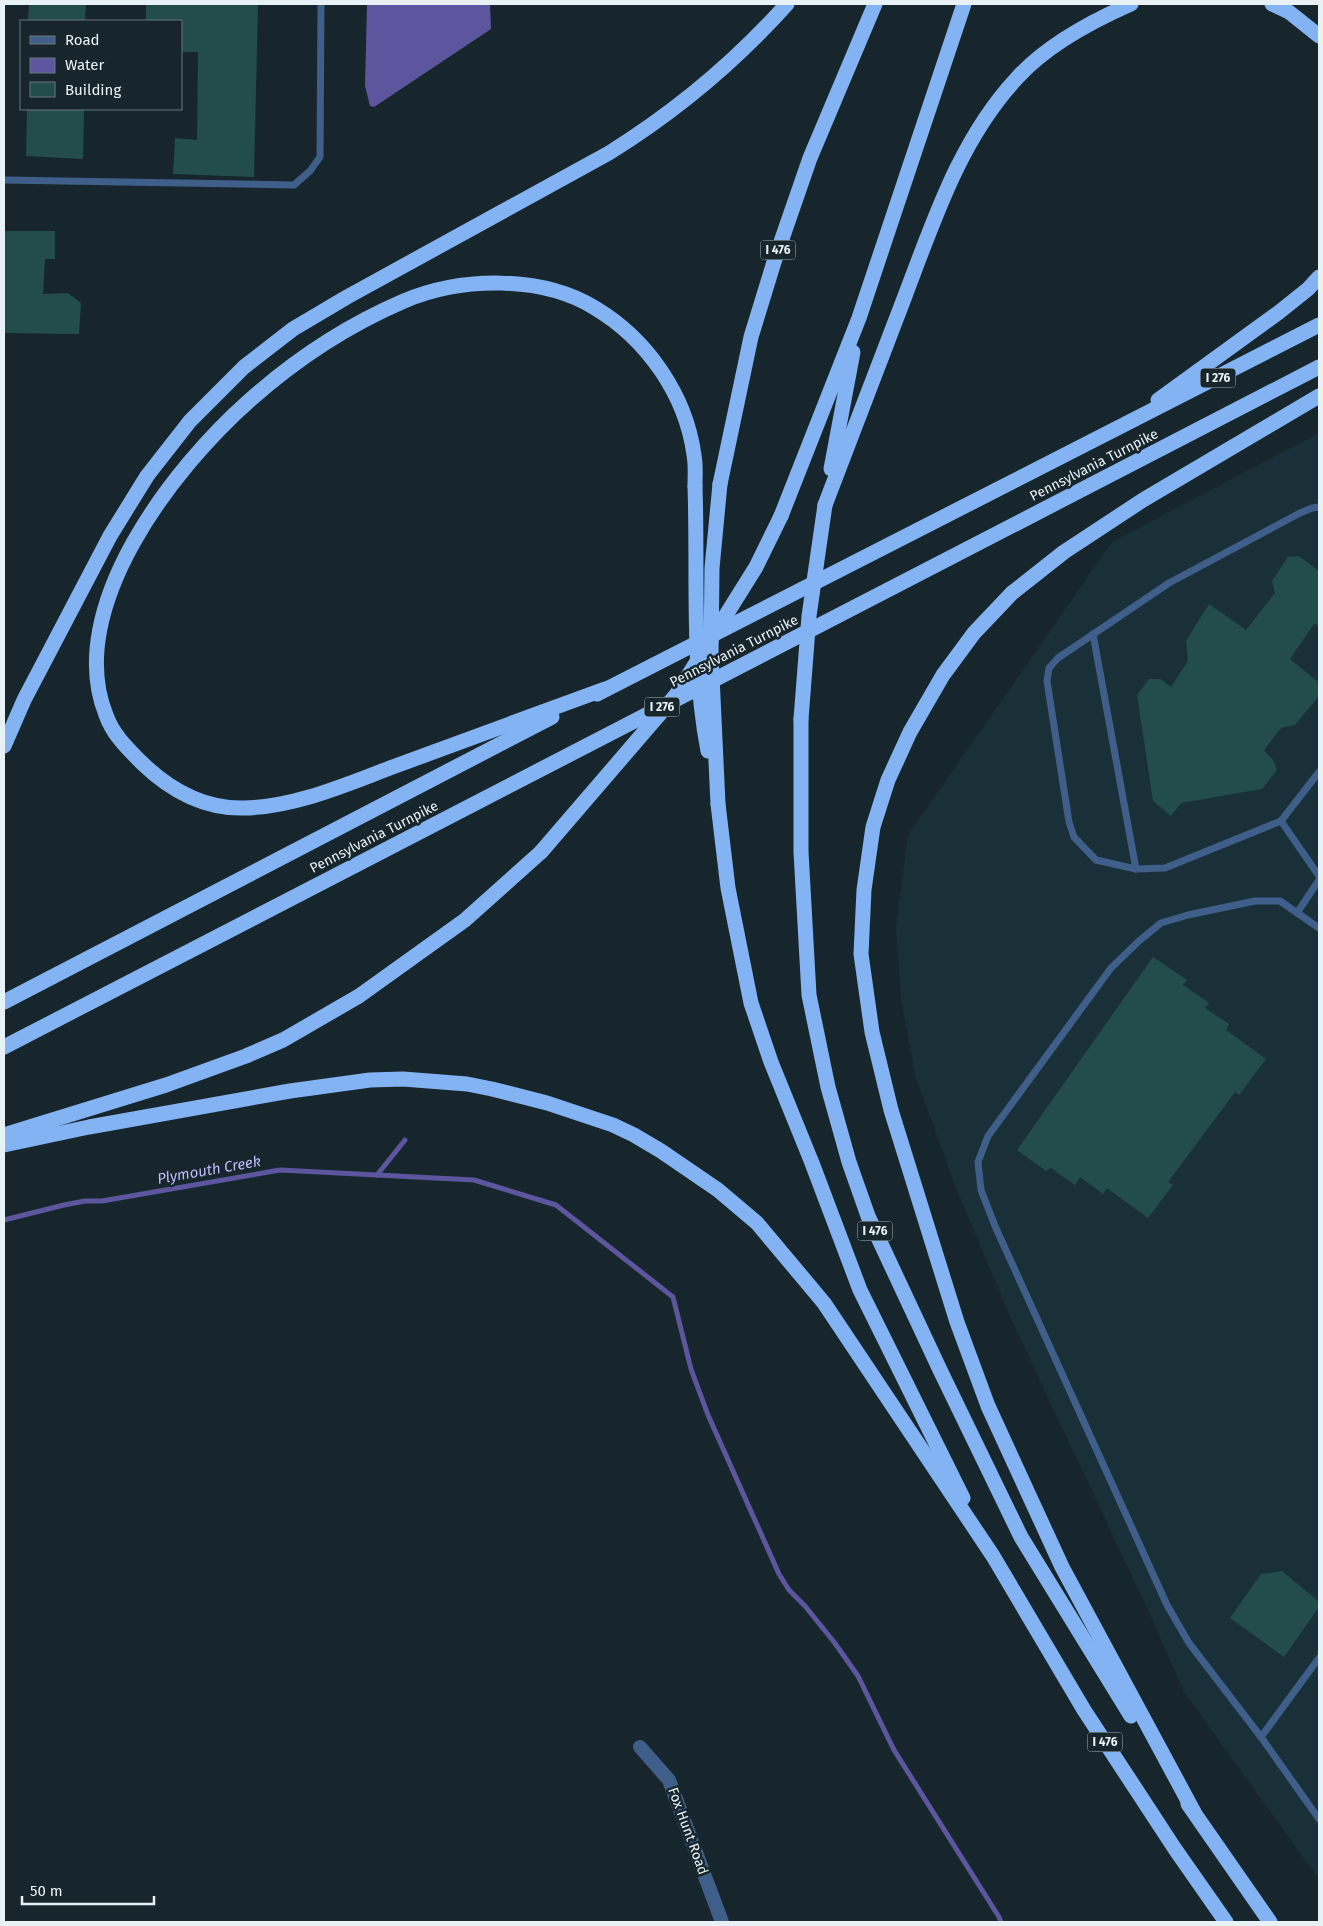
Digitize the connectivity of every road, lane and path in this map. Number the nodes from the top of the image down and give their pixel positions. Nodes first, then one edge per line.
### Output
1 (320, 4) edge
2 (788, 4) edge
3 (875, 4) edge
4 (964, 4) edge
5 (1131, 4) edge
6 (1272, 4) edge
7 (1319, 36) edge
8 (4, 180) edge
9 (1319, 277) edge
10 (859, 318) junction
11 (1319, 325) edge
12 (1319, 367) edge
13 (1319, 396) edge
14 (1116, 430) junction
15 (825, 505) junction
16 (1319, 507) edge
17 (1093, 634) junction
18 (606, 689) junction
19 (4, 746) edge
20 (1319, 772) edge
21 (718, 804) junction
22 (1282, 821) junction
23 (1136, 869) junction
24 (1319, 876) edge
25 (1319, 880) edge
26 (1297, 913) junction
27 (1319, 928) edge
28 (4, 1002) edge
29 (4, 1047) edge
30 (4, 1135) edge
31 (4, 1145) edge
32 (993, 1556) junction
33 (1319, 1658) edge
34 (1261, 1737) junction
35 (640, 1746) dead end
36 (1194, 1812) junction
37 (1319, 1818) edge
38 (722, 1922) edge
39 (1226, 1922) edge
40 (1270, 1922) edge

1 - 8 lane
2 - 19 highway
3 - 21 highway, I 476, bridge
4 - 10 highway, I 476
5 - 15 highway
6 - 7 highway
9 - 14 highway
10 - 15 highway, I 476
10 - 30 highway, bridge
11 - 14 highway, Pennsylvania Turnpike / I 276
12 - 29 highway, Pennsylvania Turnpike / I 276
13 - 36 highway
14 - 18 highway, Pennsylvania Turnpike / I 276
15 - 36 highway, I 476, bridge
16 - 17 lane
17 - 23 lane
17 - 23 lane
18 - 21 highway, bridge
18 - 28 highway, Pennsylvania Turnpike / I 276
20 - 22 lane
21 - 32 highway, I 476
22 - 23 lane
22 - 24 lane
25 - 26 lane
26 - 27 lane
26 - 34 lane
31 - 32 highway
32 - 39 highway, I 476
33 - 34 lane
34 - 37 lane
35 - 38 street, Fox Hunt Road
36 - 40 highway, I 476

